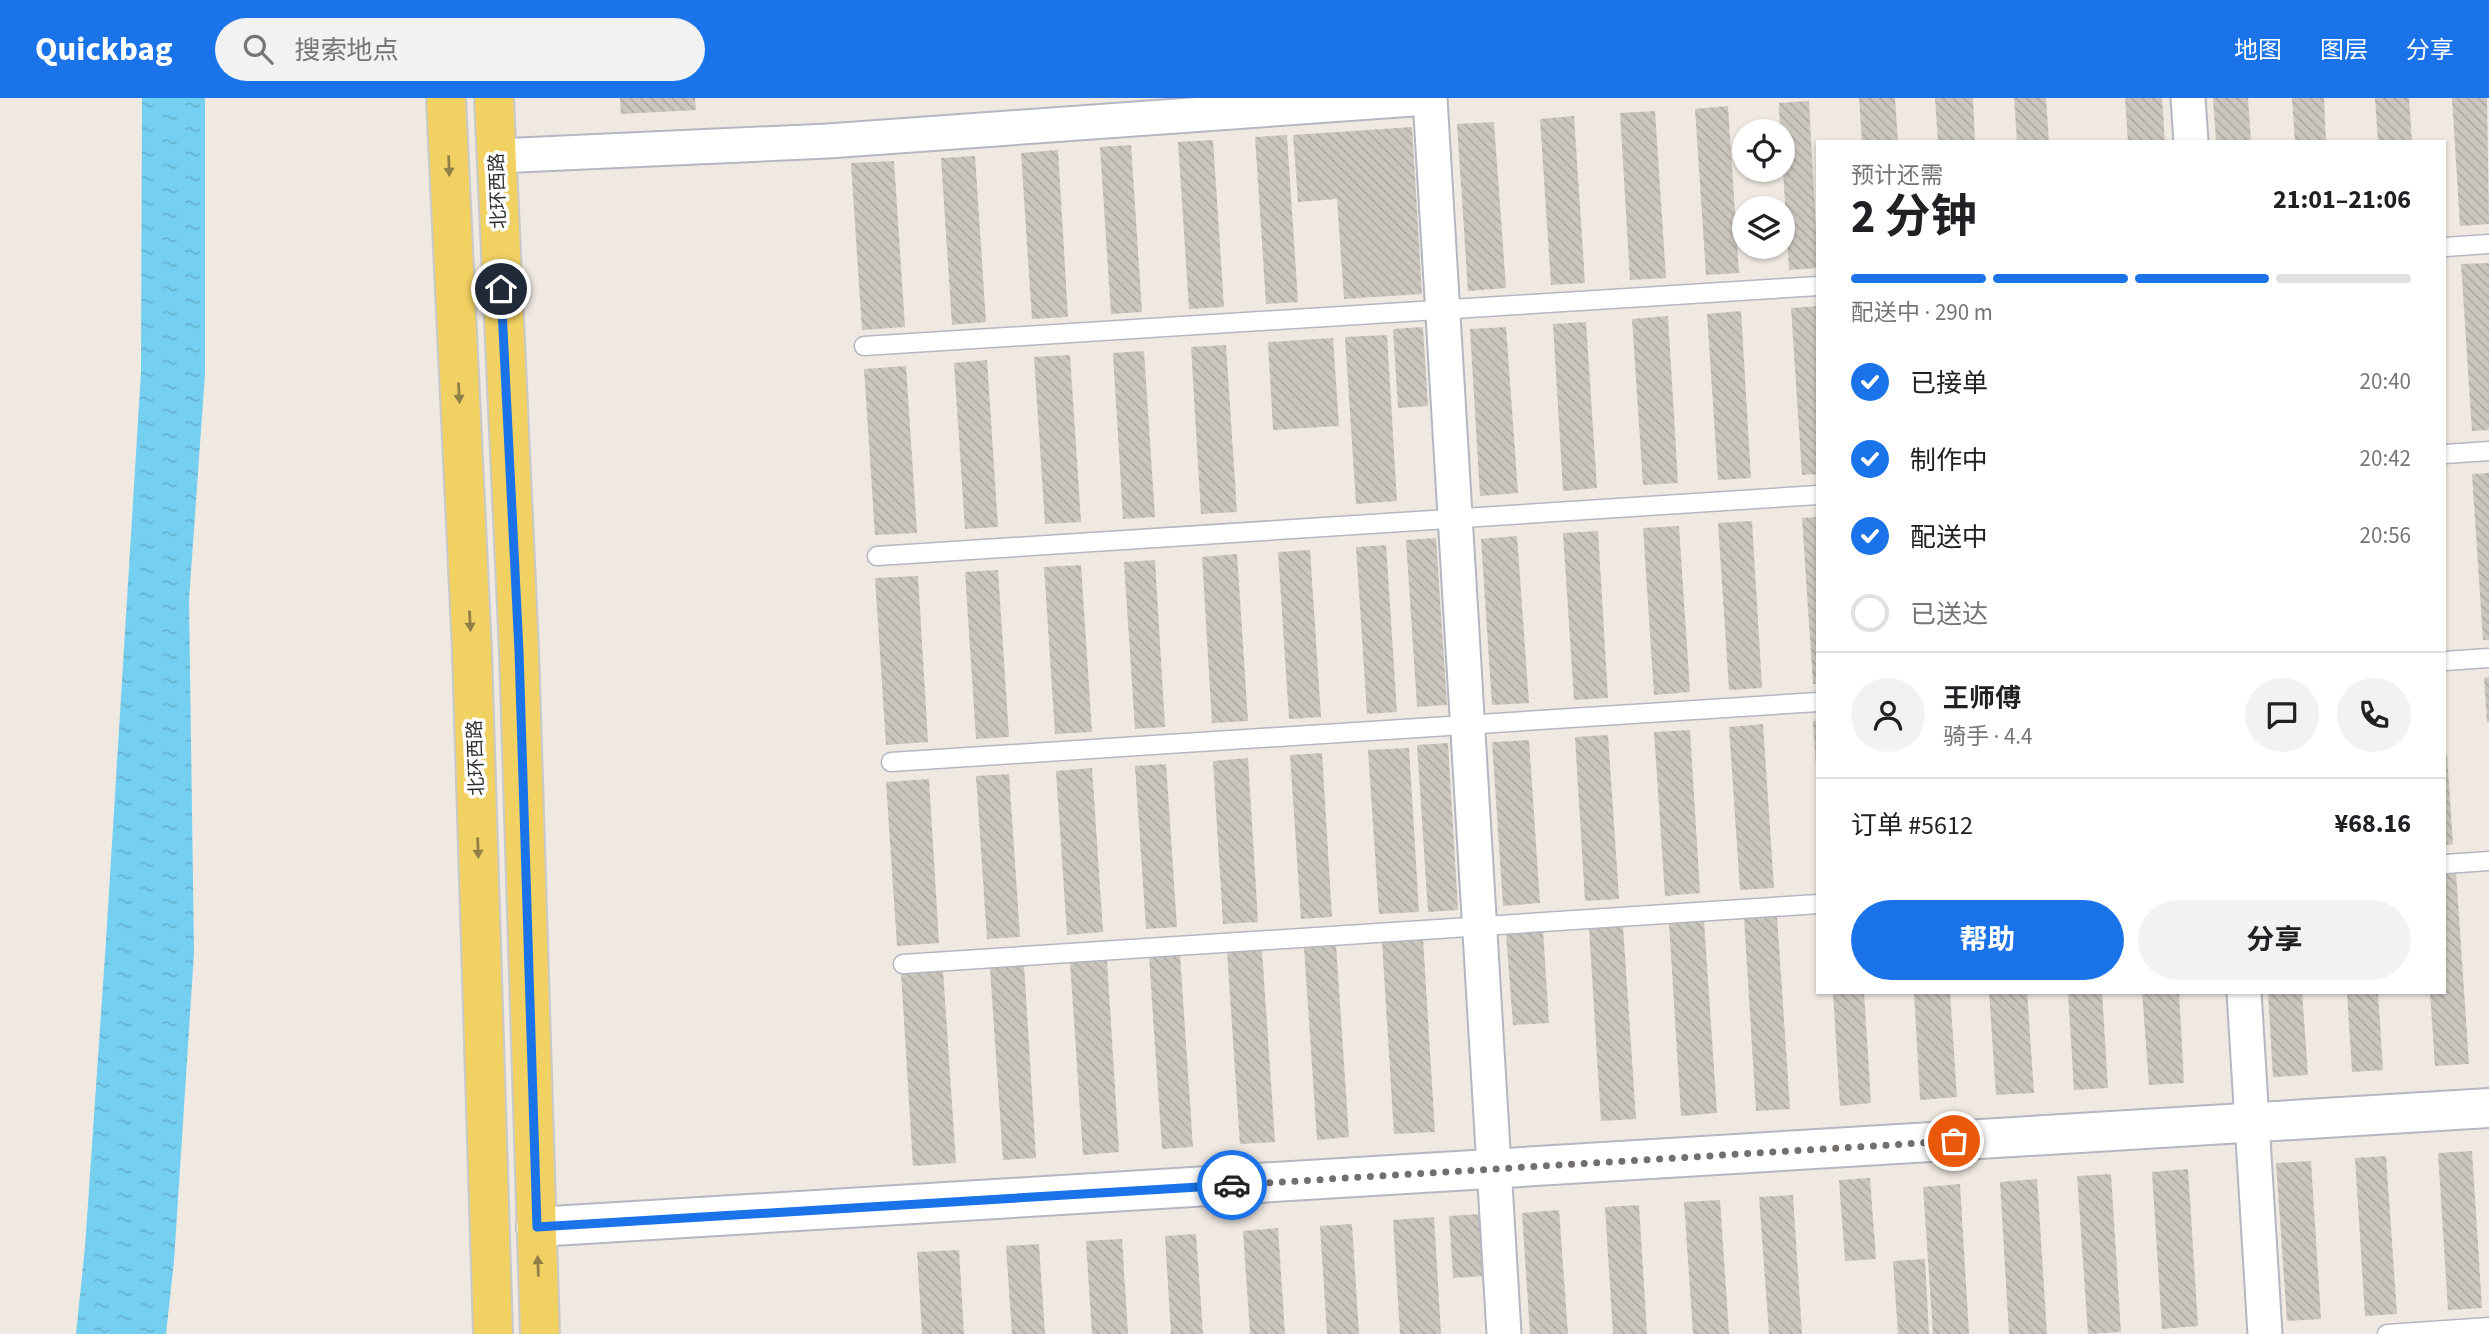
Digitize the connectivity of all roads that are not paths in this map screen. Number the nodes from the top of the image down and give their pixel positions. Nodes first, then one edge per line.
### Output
1 (446, 98) edge
2 (494, 98) edge
3 (1429, 98) edge
4 (2188, 98) edge
5 (2190, 140) edge
6 (496, 156) junction
7 (2489, 244) edge
8 (2446, 247) edge
9 (1816, 286) edge
10 (1443, 309) junction
11 (864, 346) dead end
12 (2489, 451) edge
13 (2446, 454) edge
14 (1816, 495) edge
15 (1455, 518) junction
16 (877, 556) dead end
17 (2489, 658) edge
18 (2446, 661) edge
19 (1816, 702) edge
20 (1468, 725) junction
21 (891, 762) dead end
22 (2489, 861) edge
23 (2446, 864) edge
24 (1816, 904) edge
25 (1480, 926) junction
26 (903, 964) dead end
27 (2244, 994) edge
28 (2489, 1108) edge
29 (2252, 1123) junction
30 (1494, 1168) junction
31 (537, 1227) junction
32 (2489, 1327) edge
33 (493, 1334) edge
34 (540, 1334) edge
35 (1504, 1334) edge
36 (2265, 1334) edge
37 (2387, 1334) edge

1 -> 33 main road, 北环西路
2 - 6 main road, 北环西路
3 - 6 street
3 - 10 street
4 - 5 street
6 - 31 main road, 北环西路
7 - 8 lane
9 - 10 lane
10 - 11 lane
10 - 15 street
12 - 13 lane
14 - 15 lane
15 - 16 lane
15 - 20 street
17 - 18 lane
19 - 20 lane
20 - 21 lane
20 - 25 street
22 - 23 lane
24 - 25 lane
25 - 26 lane
25 - 30 street
27 - 29 street
28 - 29 street
29 - 30 street
29 - 36 street
30 - 31 street
30 - 35 street
34 -> 31 main road, 北环西路
32 - 37 lane

